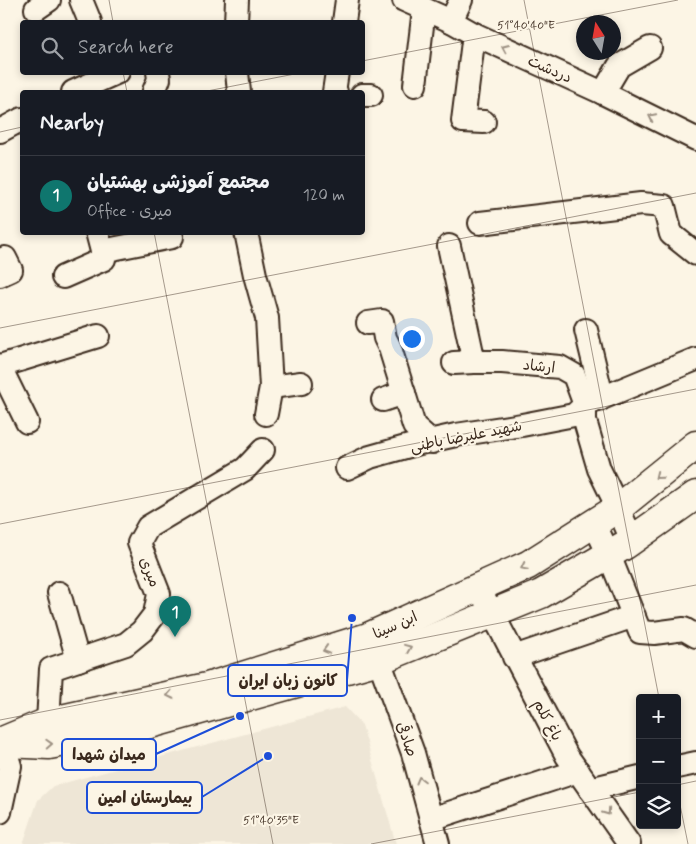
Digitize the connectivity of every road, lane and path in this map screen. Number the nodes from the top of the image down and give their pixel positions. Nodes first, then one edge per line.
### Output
1 (80, 0) edge
2 (237, 0) edge
3 (347, 0) edge
4 (462, 0) edge
5 (414, 4) edge
6 (89, 20) edge
7 (236, 20) edge
8 (344, 20) edge
9 (451, 21) junction
10 (474, 34) junction
11 (650, 48) dead end
12 (111, 75) edge
13 (158, 75) edge
14 (237, 75) edge
15 (337, 75) edge
16 (415, 86) dead end
17 (77, 90) edge
18 (154, 90) edge
19 (239, 90) edge
20 (334, 90) edge
21 (603, 93) junction
22 (20, 119) edge
23 (484, 122) dead end
24 (1, 129) edge
25 (696, 139) edge
26 (480, 223) dead end
27 (247, 235) edge
28 (172, 237) dead end
29 (94, 239) edge
30 (449, 246) dead end
31 (696, 254) edge
32 (63, 277) dead end
33 (368, 323) dead end
34 (586, 330) dead end
35 (98, 336) dead end
36 (696, 360) edge
37 (0, 367) edge
38 (301, 383) dead end
39 (271, 387) junction
40 (592, 402) junction
41 (266, 414) dead end
42 (27, 422) dead end
43 (432, 442) junction
44 (696, 446) edge
45 (263, 450) dead end
46 (347, 468) dead end
47 (696, 495) edge
48 (618, 508) junction
49 (594, 523) junction
50 (632, 540) junction
51 (609, 555) junction
52 (479, 588) junction
53 (59, 593) dead end
54 (492, 614) junction
55 (634, 616) junction
56 (696, 636) edge
57 (374, 649) junction
58 (514, 657) junction
59 (78, 660) junction
60 (48, 722) junction
61 (0, 743) edge
62 (696, 763) edge
63 (681, 766) edge
64 (636, 776) edge
65 (584, 780) junction
66 (0, 812) edge
67 (431, 819) junction
68 (438, 844) edge
69 (629, 844) edge

1 - 6 street
2 - 7 street
3 - 8 street
4 - 9 street
5 - 9 street, دردشت
5 - 16 street
9 - 10 street, دردشت
21 -> 10 street, دردشت
10 - 23 street
11 - 21 street
12 - 17 street
13 - 18 street
14 - 19 street
15 - 20 street
25 -> 21 street, دردشت
22 - 24 street
26 - 31 street
27 - 39 street
28 - 29 street
29 - 32 street
30 - 40 street, ارشاد
33 - 43 street
34 - 40 street
35 - 37 street
36 - 40 street, شهید علیرضا باطنی
37 - 42 street
38 - 39 street
39 - 41 street
40 - 43 street, شهید علیرضا باطنی
40 - 48 street, ارشاد
43 - 46 street, شهید علیرضا باطنی
44 -> 48 main road, ابن سینا
45 - 59 street, میری
47 - 50 main road, ابن سینا
48 - 49 main road, ابن سینا
48 - 50 street, ارشاد
49 - 51 street
49 -> 52 main road, ابن سینا
50 - 51 main road, ابن سینا
51 - 54 main road, ابن سینا
51 - 55 street
52 - 54 street, باغ کلم
52 - 57 main road, ابن سینا
53 - 59 street
57 -> 54 main road, ابن سینا
54 - 58 street, باغ کلم
55 - 56 street
55 - 58 street
57 -> 60 main road, ابن سینا
61 -> 57 main road, ابن سینا
67 -> 57 street, صادقی
58 - 65 street, باغ کلم
59 - 60 street, میری
60 - 61 main road, ابن سینا
61 - 66 street
62 - 63 street
64 - 65 street
65 - 67 street
65 -> 69 street, باغ کلم
67 - 68 street, صادقی

